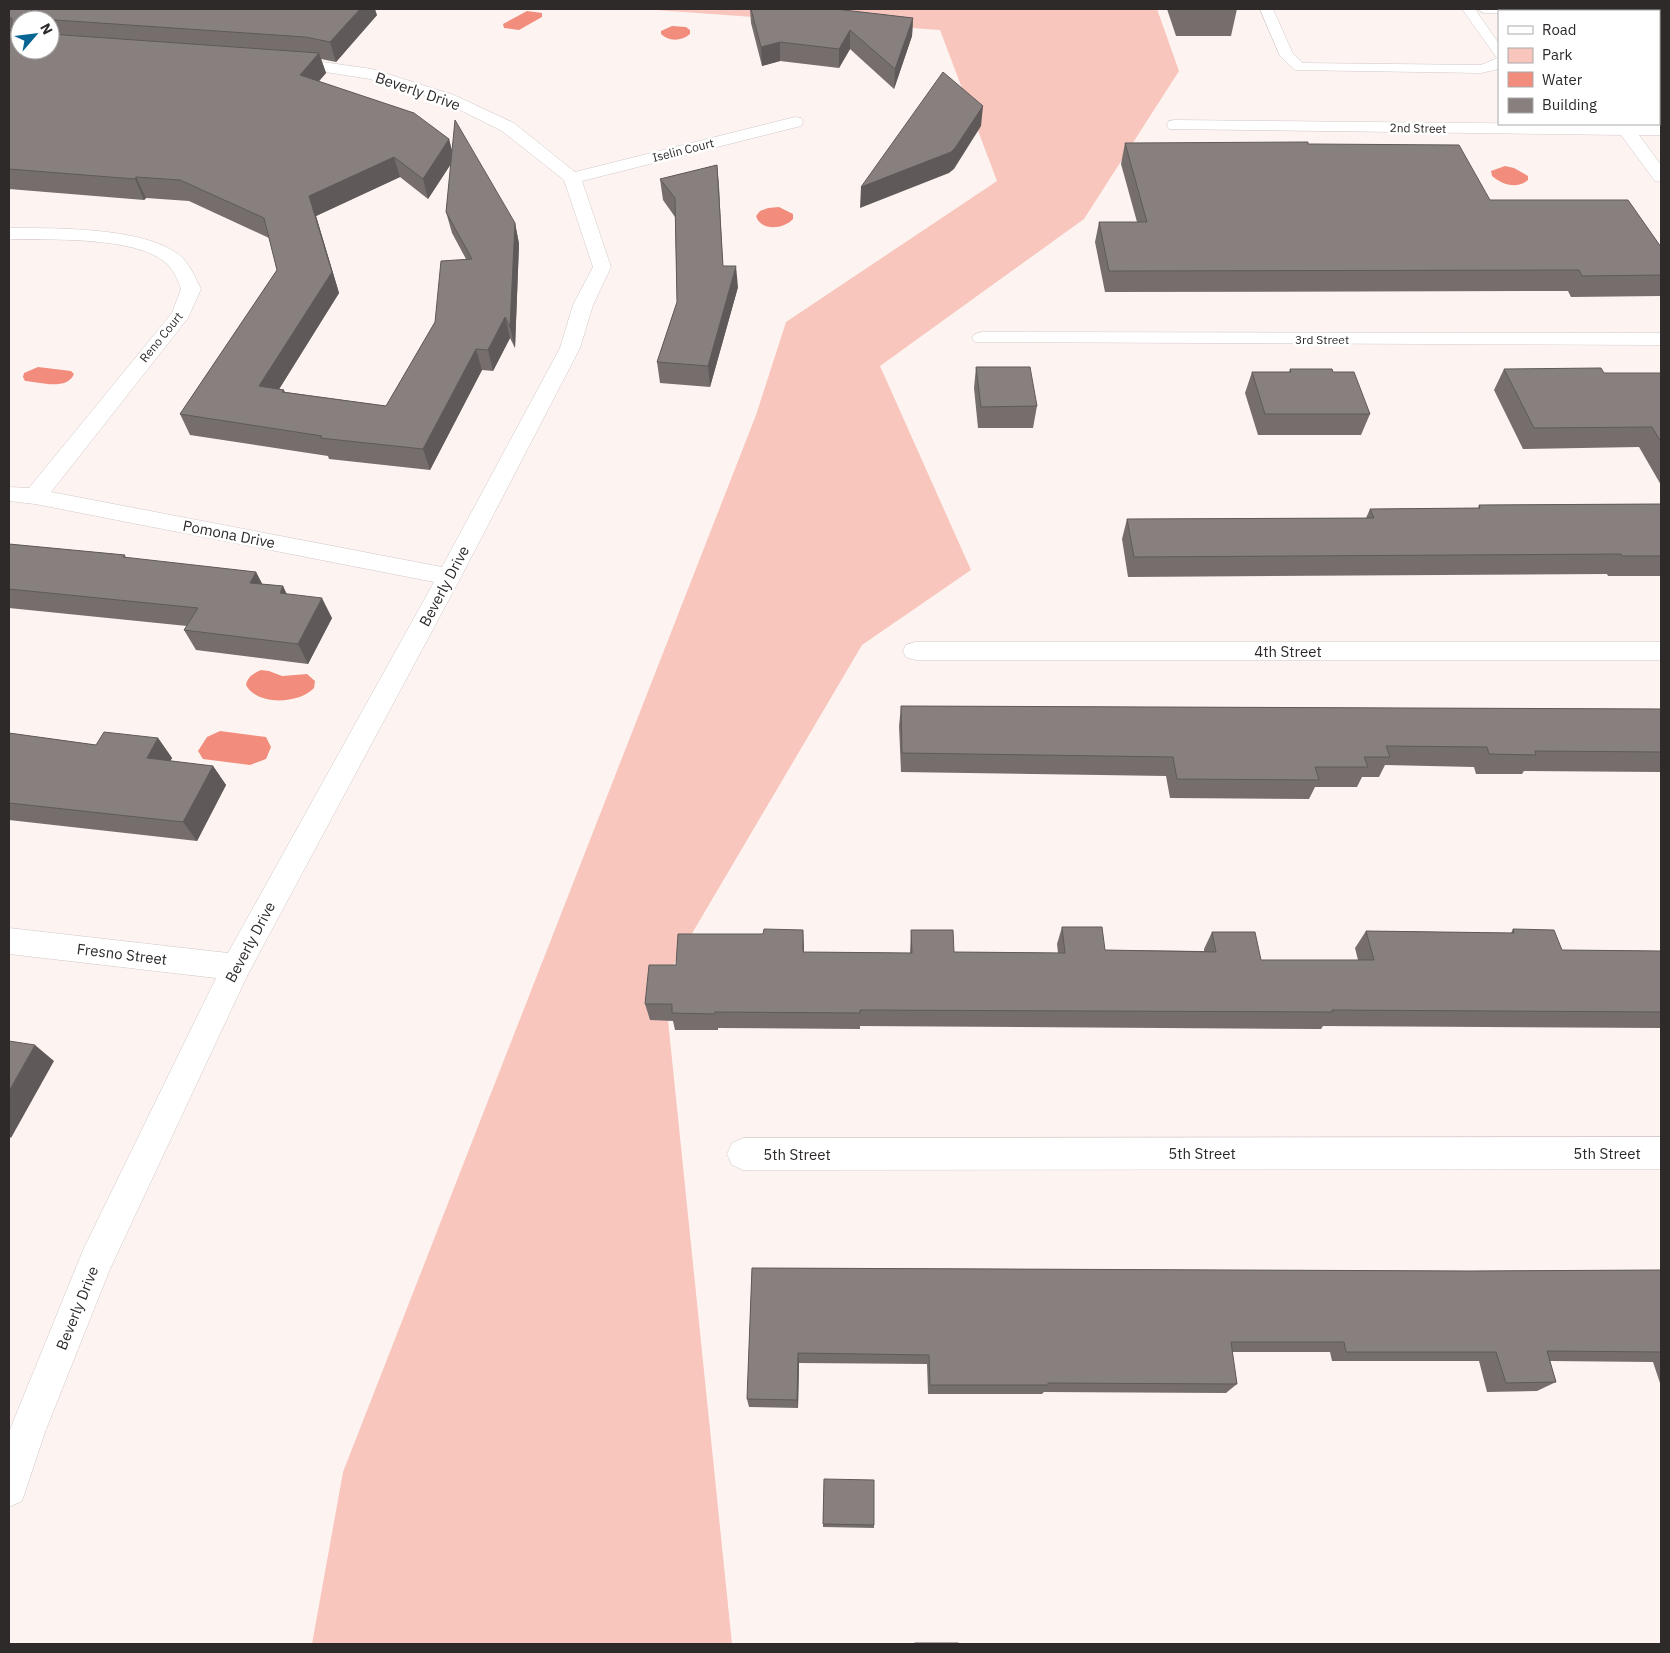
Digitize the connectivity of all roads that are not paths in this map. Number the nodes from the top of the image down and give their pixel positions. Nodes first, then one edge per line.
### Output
1 (1267, 9) edge
2 (1469, 9) edge
3 (1484, 9) edge
4 (1537, 10) edge
5 (1498, 53) edge
6 (267, 60) edge
7 (1498, 63) edge
8 (795, 122) dead end
9 (1175, 125) dead end
10 (1624, 127) edge
11 (1661, 130) edge
12 (1661, 177) edge
13 (572, 178) junction
14 (9, 233) edge
15 (982, 338) dead end
16 (1661, 339) edge
17 (9, 494) edge
18 (35, 496) junction
19 (449, 577) junction
20 (914, 651) dead end
21 (1661, 651) edge
22 (9, 941) edge
23 (236, 968) junction
24 (1661, 1153) edge
25 (744, 1154) dead end
26 (9, 1488) edge

1 - 7 lane
2 - 5 lane
3 - 4 lane
6 - 13 street, Beverly Drive
8 - 13 street, Iselin Court
9 - 10 street, 2nd Street
10 - 11 street, 2nd Street
10 - 12 street
13 - 19 street, Beverly Drive
14 - 18 street, Reno Court
15 - 16 street, 3rd Street
17 - 18 street, Pomona Drive
18 - 19 street, Pomona Drive
19 - 23 street, Beverly Drive
20 - 21 street, 4th Street
22 - 23 street, Fresno Street
23 - 26 street, Beverly Drive
24 - 25 street, 5th Street

